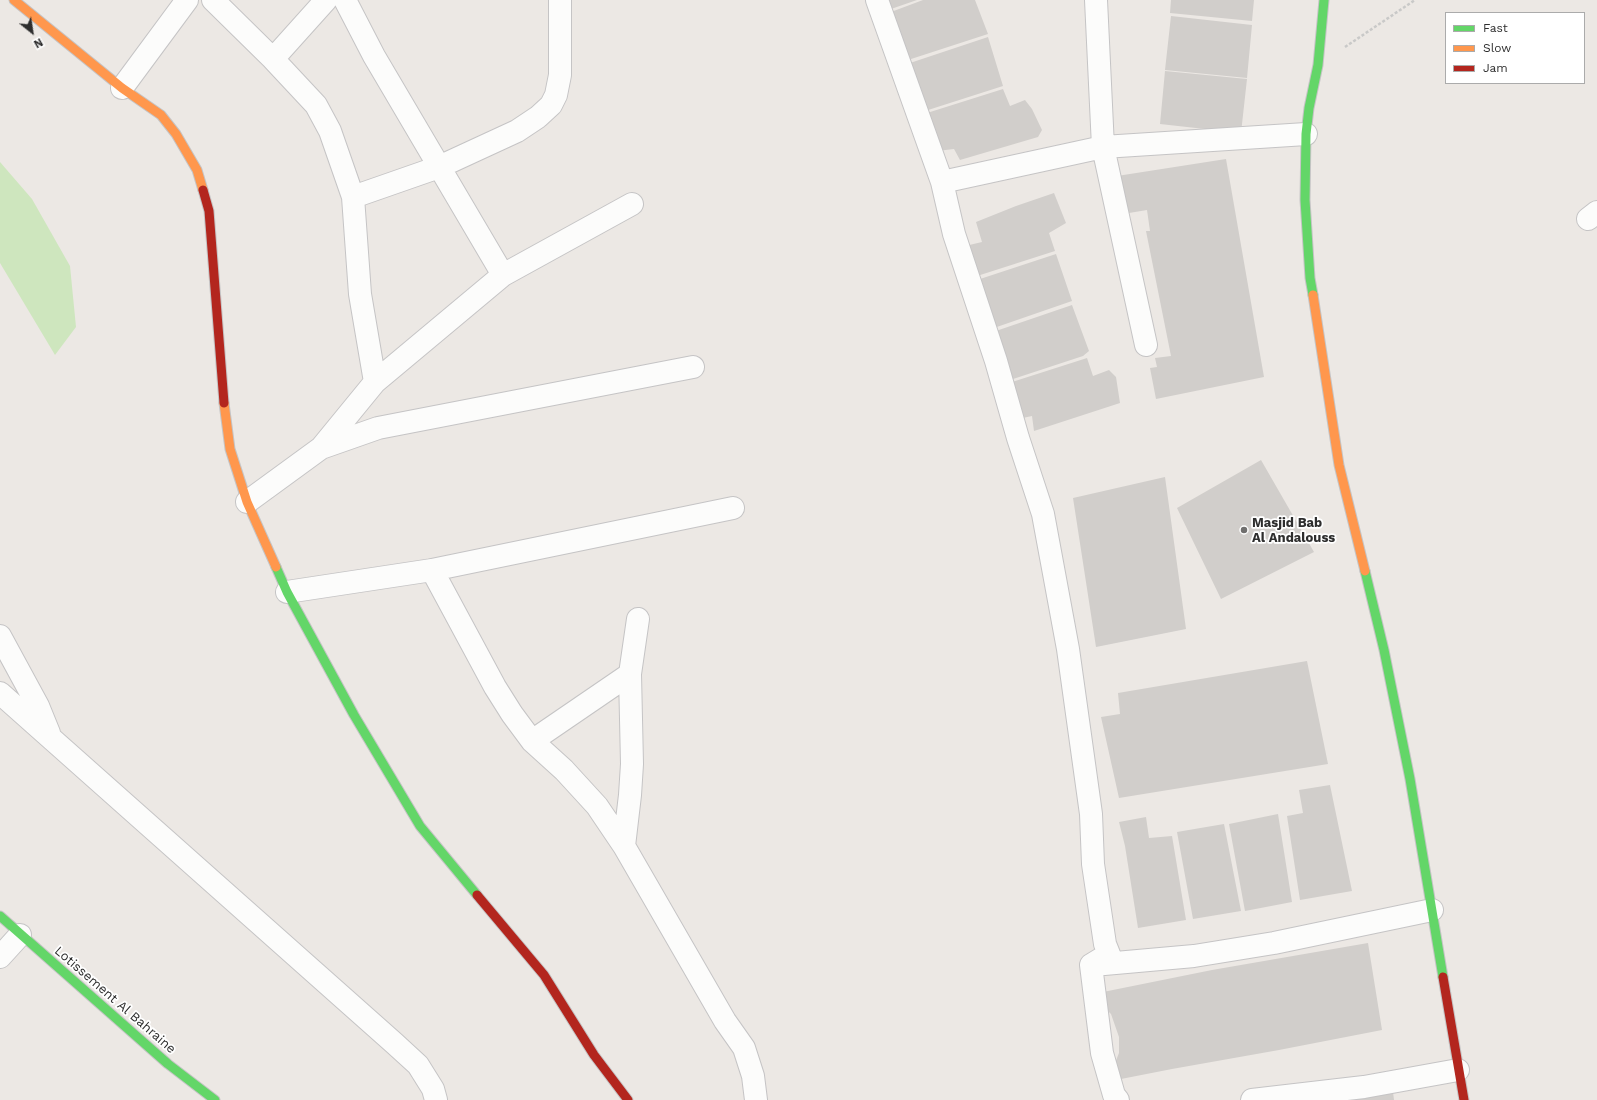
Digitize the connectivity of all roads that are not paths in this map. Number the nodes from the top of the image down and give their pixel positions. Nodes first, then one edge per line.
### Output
1 (14, 0) edge
2 (187, 0) edge
3 (213, 0) edge
4 (326, 0) edge
5 (345, 0) edge
6 (560, 0) edge
7 (877, 0) edge
8 (1096, 0) edge
9 (1324, 0) edge
10 (273, 59) junction
11 (122, 88) junction
12 (1306, 134) junction
13 (1103, 147) junction
14 (439, 167) junction
15 (942, 182) junction
16 (353, 197) junction
17 (632, 204) dead end
18 (504, 275) junction
19 (1146, 345) dead end
20 (693, 367) dead end
21 (375, 382) junction
22 (321, 448) junction
23 (247, 502) junction
24 (733, 508) dead end
25 (432, 570) junction
26 (288, 592) junction
27 (638, 619) dead end
28 (0, 636) edge
29 (630, 674) junction
30 (0, 693) edge
31 (50, 737) junction
32 (532, 741) junction
33 (624, 846) junction
34 (1432, 910) junction
35 (0, 916) edge
36 (20, 935) junction
37 (0, 956) edge
38 (1091, 965) junction
39 (1458, 1070) junction
40 (215, 1100) edge
41 (436, 1100) edge
42 (628, 1100) edge
43 (756, 1100) edge
44 (1118, 1100) edge
45 (1252, 1100) edge
46 (1464, 1100) edge

1 - 11 street
2 - 11 street
3 - 10 street
4 - 10 street
5 - 14 street
6 - 14 street
7 - 15 street
8 - 13 street
9 - 12 street
10 - 16 street
11 - 23 street
12 - 13 street
12 - 34 street
13 - 15 street
13 - 19 street
14 - 16 street
14 - 18 street
15 - 38 street
16 - 21 street
17 - 18 street
18 - 21 street
20 - 22 street
21 - 22 street
22 - 23 street
23 - 26 street
24 - 25 street
25 - 26 street
25 - 32 street
26 - 42 street
27 - 29 street
28 - 31 street
29 - 32 street
29 - 33 street
30 - 31 street
31 - 41 street
32 - 33 street
33 - 43 street
34 - 38 street
34 - 39 street
35 - 36 street, Lotissement Al Bahraine
36 - 37 street
36 - 40 street, Lotissement Al Bahraine
38 - 44 street
39 - 45 street
39 - 46 street

